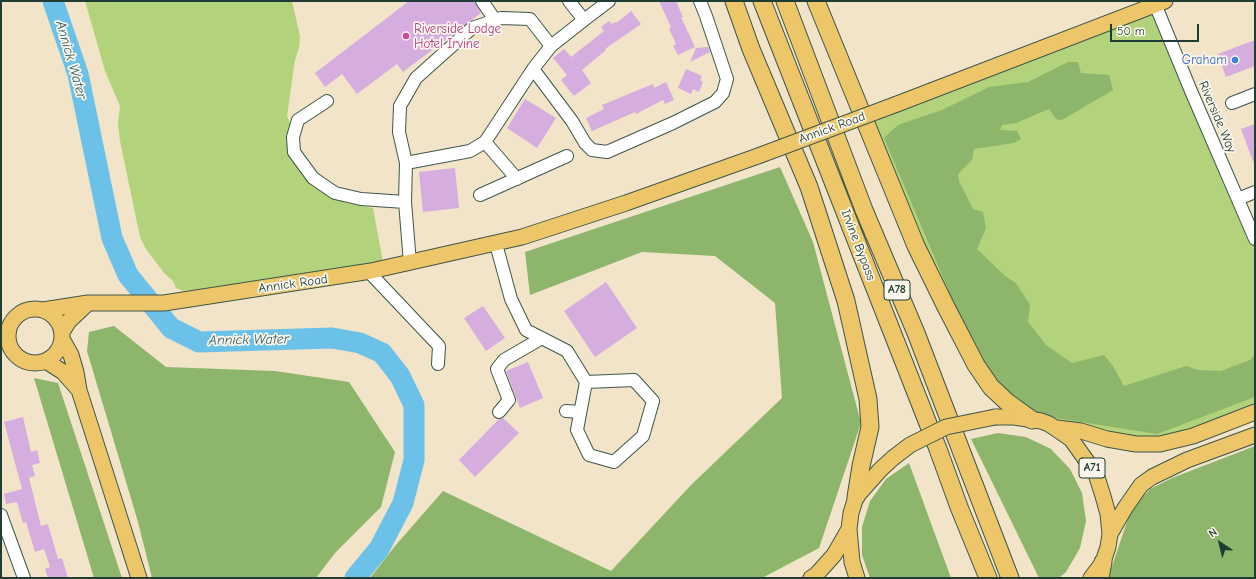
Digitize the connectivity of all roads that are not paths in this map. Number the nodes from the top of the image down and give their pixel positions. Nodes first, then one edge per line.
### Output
1 (482, 1) edge
2 (569, 1) edge
3 (609, 1) edge
4 (700, 1) edge
5 (734, 1) edge
6 (762, 1) edge
7 (786, 1) edge
8 (816, 1) edge
9 (1160, 3) edge
10 (495, 20) junction
11 (584, 20) junction
12 (551, 46) junction
13 (533, 69) junction
14 (1255, 94) edge
15 (327, 100) dead end
16 (1232, 103) dead end
17 (485, 142) junction
18 (568, 156) dead end
19 (406, 163) junction
20 (517, 178) junction
21 (1255, 192) edge
22 (480, 194) dead end
23 (1238, 199) junction
24 (405, 202) junction
25 (1255, 239) edge
26 (496, 244) junction
27 (410, 263) junction
28 (369, 272) junction
29 (88, 303) junction
30 (43, 310) junction
31 (17, 317) junction
32 (1, 319) edge
33 (62, 335) junction
34 (542, 338) junction
35 (7, 350) edge
36 (46, 361) junction
37 (438, 364) dead end
38 (586, 382) junction
39 (79, 390) junction
40 (566, 411) dead end
41 (499, 412) dead end
42 (580, 412) junction
43 (1255, 412) edge
44 (1032, 420) junction
45 (1056, 428) junction
46 (1255, 435) edge
47 (856, 497) junction
48 (1, 514) edge
49 (849, 529) junction
50 (4, 533) edge
51 (1110, 534) junction
52 (1101, 570) edge
53 (24, 578) edge
54 (139, 578) edge
55 (811, 578) edge
56 (857, 578) edge
57 (988, 578) edge
58 (1010, 578) edge
59 (1091, 578) edge

1 - 10 street
2 - 11 street
3 - 11 street
4 - 13 street
5 - 47 highway
6 - 57 highway, Irvine Bypass / A78
7 - 58 highway, Irvine Bypass / A78
8 - 44 highway
9 - 23 street, Riverside Way
9 - 26 main road, Annick Road, bridge
10 - 12 street
10 - 19 street
11 - 12 street
12 - 13 street
13 - 17 street
14 - 16 street
15 - 24 street
17 - 19 street
17 - 20 street
18 - 20 street
19 - 24 street
20 - 22 street
21 - 23 street
23 - 25 street, Riverside Way
24 - 27 street
26 - 27 main road, Annick Road
26 - 34 street
27 - 28 main road, Annick Road
28 - 29 main road, Annick Road
28 - 37 street
29 - 30 main road, Annick Road
29 - 33 main road
30 - 31 main road
30 - 33 main road
31 - 32 main road
31 - 35 main road
33 - 36 main road
33 - 39 main road
34 - 38 street
34 - 41 street
35 - 36 main road
36 - 39 main road
38 - 42 street
38 - 42 street
39 - 54 main road
40 - 42 street
43 - 45 main road, A71
44 - 45 main road, A71
44 - 47 main road, A71, bridge
45 - 51 main road, A71
46 - 51 main road, A71
47 - 49 main road, A71
48 - 50 street
49 - 55 main road, A71
49 - 56 main road, A71
50 - 53 street
51 - 52 main road, A71
52 - 59 main road, A71

